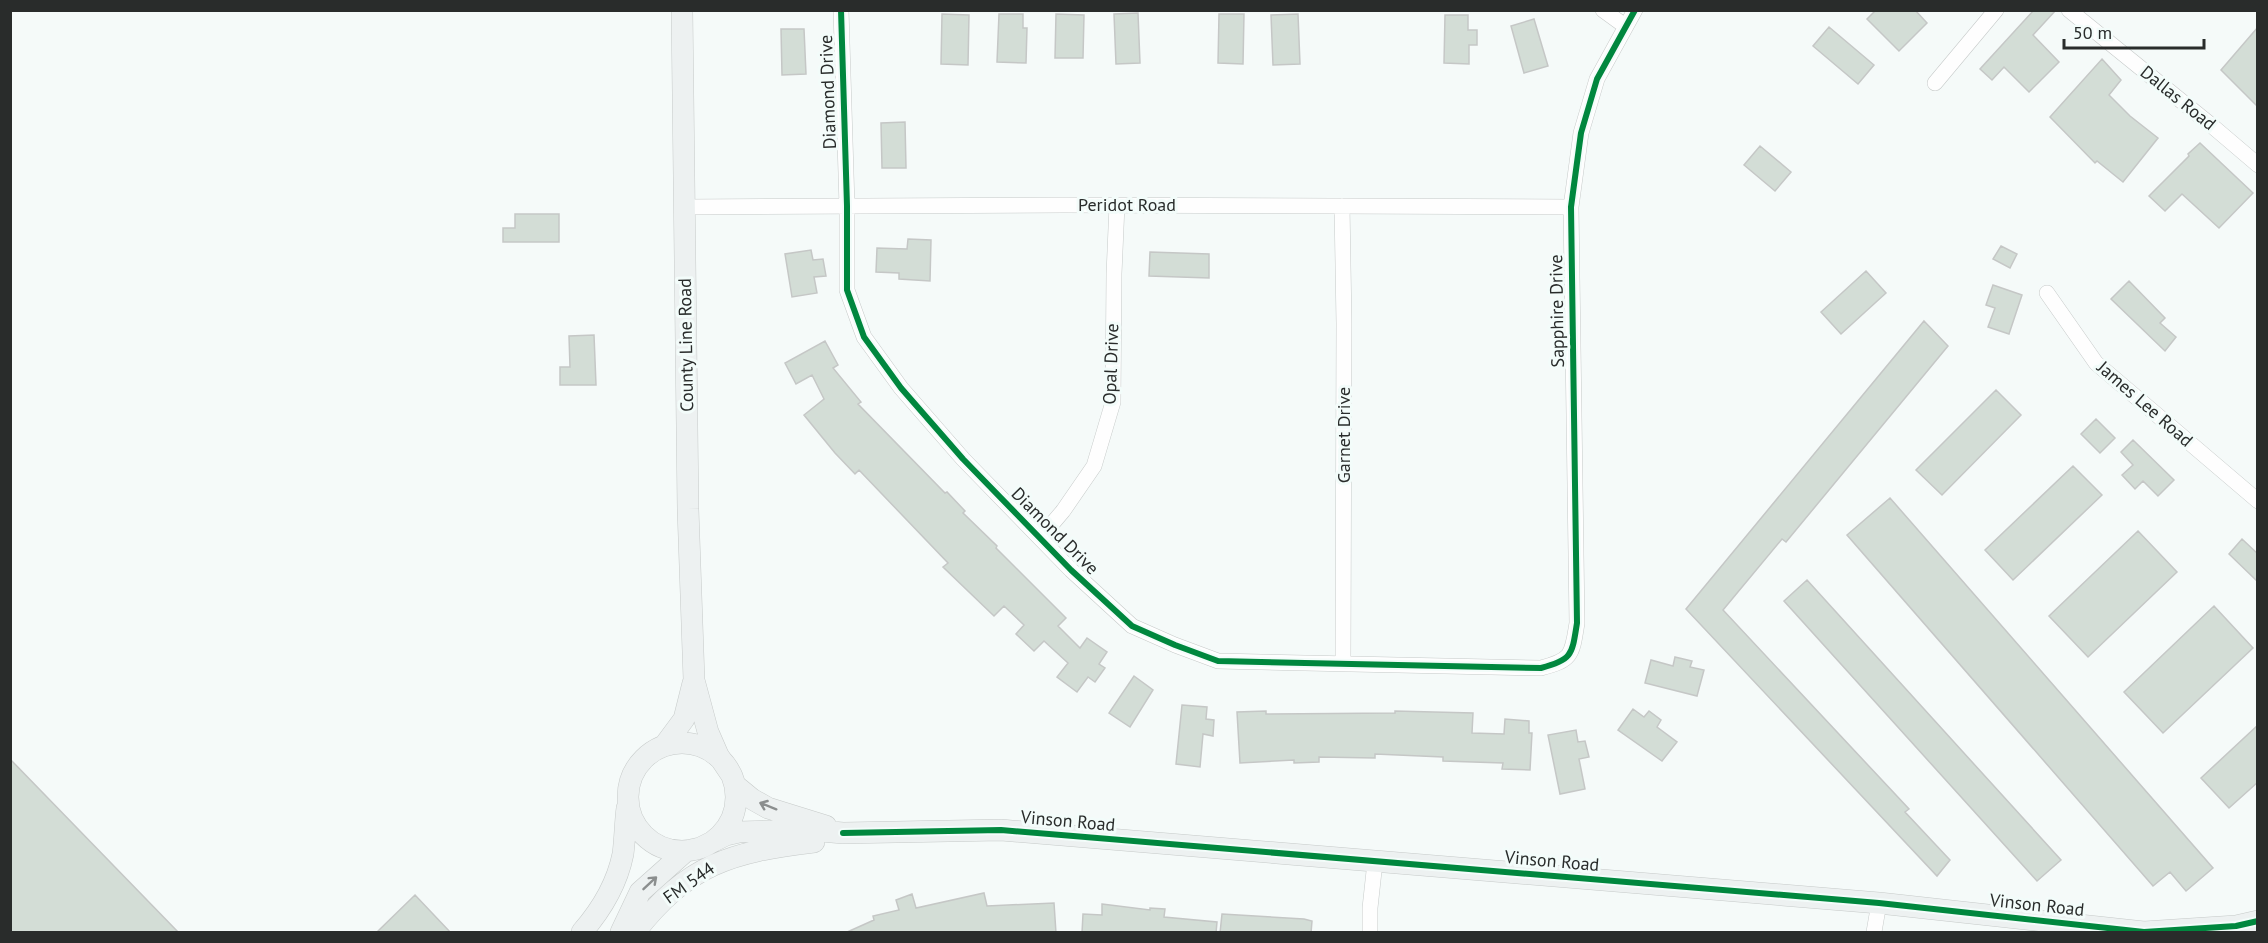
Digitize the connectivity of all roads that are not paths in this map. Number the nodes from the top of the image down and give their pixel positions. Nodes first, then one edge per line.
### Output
1 (682, 10) edge
2 (841, 10) edge
3 (1603, 10) edge
4 (1635, 10) edge
5 (1996, 10) edge
6 (2069, 10) edge
7 (1625, 26) junction
8 (1935, 83) dead end
9 (2258, 165) edge
10 (1117, 205) junction
11 (847, 206) junction
12 (1342, 206) junction
13 (684, 207) junction
14 (1571, 207) junction
15 (2047, 293) dead end
16 (2258, 501) edge
17 (1040, 538) junction
18 (1577, 623) joint
19 (1343, 664) junction
20 (694, 680) junction
21 (664, 746) junction
22 (718, 755) junction
23 (735, 785) junction
24 (628, 798) junction
25 (843, 833) junction
26 (714, 841) junction
27 (686, 851) junction
28 (1375, 862) junction
29 (1879, 903) junction
30 (2258, 921) edge
31 (582, 933) edge
32 (621, 933) edge
33 (635, 933) edge
34 (1370, 933) edge
35 (1874, 933) edge

1 - 13 street, County Line Road
2 - 11 street, Diamond Drive
3 - 7 street
4 - 7 street, Sapphire Drive
5 - 8 street
6 - 9 street, Dallas Road
7 - 14 street, Sapphire Drive
10 - 11 street, Peridot Road
10 - 12 street, Peridot Road
10 - 17 street, Opal Drive
11 - 13 street, Peridot Road
11 - 17 street, Diamond Drive
12 - 14 street, Peridot Road
12 - 19 street, Garnet Drive
13 - 20 street, County Line Road
14 - 18 street, Sapphire Drive
15 - 16 street, James Lee Road
17 - 19 street, Diamond Drive
18 - 19 street, Diamond Drive
20 - 21 street
20 - 22 street
21 - 22 street
21 - 24 street
22 - 23 street
25 -> 23 street
23 - 26 street
24 - 27 street
24 - 31 street
25 - 26 street
25 - 28 street, Vinson Road
25 - 33 street, FM 544
26 - 27 street
32 -> 27 street
28 - 29 street, Vinson Road
28 - 34 street
29 - 30 street, Vinson Road
29 - 35 street

